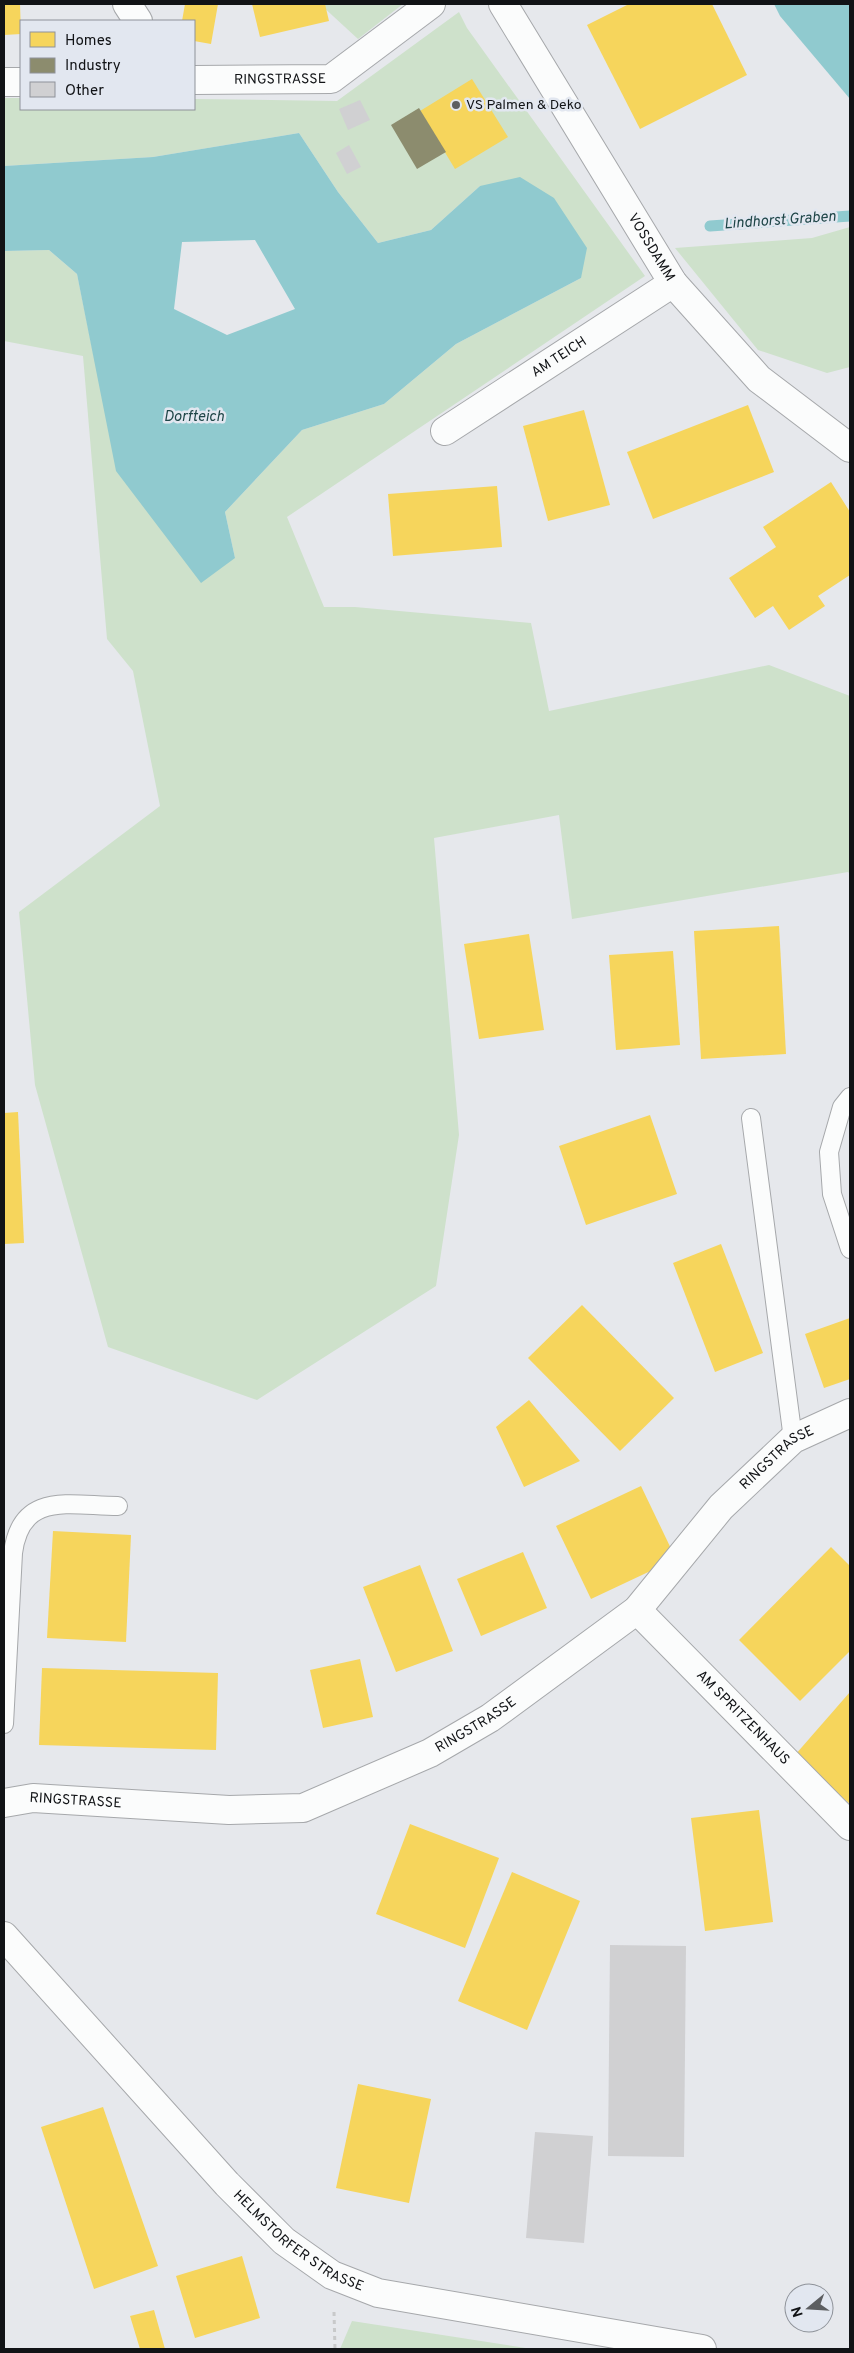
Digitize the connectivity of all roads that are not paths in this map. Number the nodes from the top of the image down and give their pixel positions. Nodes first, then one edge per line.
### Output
1 (127, 4) edge
2 (431, 4) edge
3 (503, 4) edge
4 (137, 20) edge
5 (195, 80) edge
6 (4, 82) edge
7 (20, 82) edge
8 (673, 283) junction
9 (446, 431) dead end
10 (850, 448) edge
11 (850, 1097) edge
12 (751, 1118) dead end
13 (850, 1249) edge
14 (850, 1413) edge
15 (793, 1439) junction
16 (118, 1506) dead end
17 (637, 1610) junction
18 (4, 1724) edge
19 (4, 1803) edge
20 (850, 1826) edge
21 (4, 1936) edge
22 (702, 2349) edge

1 - 4 street
2 - 5 street, RINGSTRASSE
3 - 8 street, VOSSDAMM
6 - 7 street
8 - 9 street, AM TEICH
8 - 10 street, VOSSDAMM
11 - 13 lane
12 - 15 lane
14 - 15 street, RINGSTRASSE
15 - 17 street, RINGSTRASSE
16 - 18 lane
17 - 19 street, RINGSTRASSE
17 - 20 street, AM SPRITZENHAUS
21 - 22 street, HELMSTORFER STRASSE

